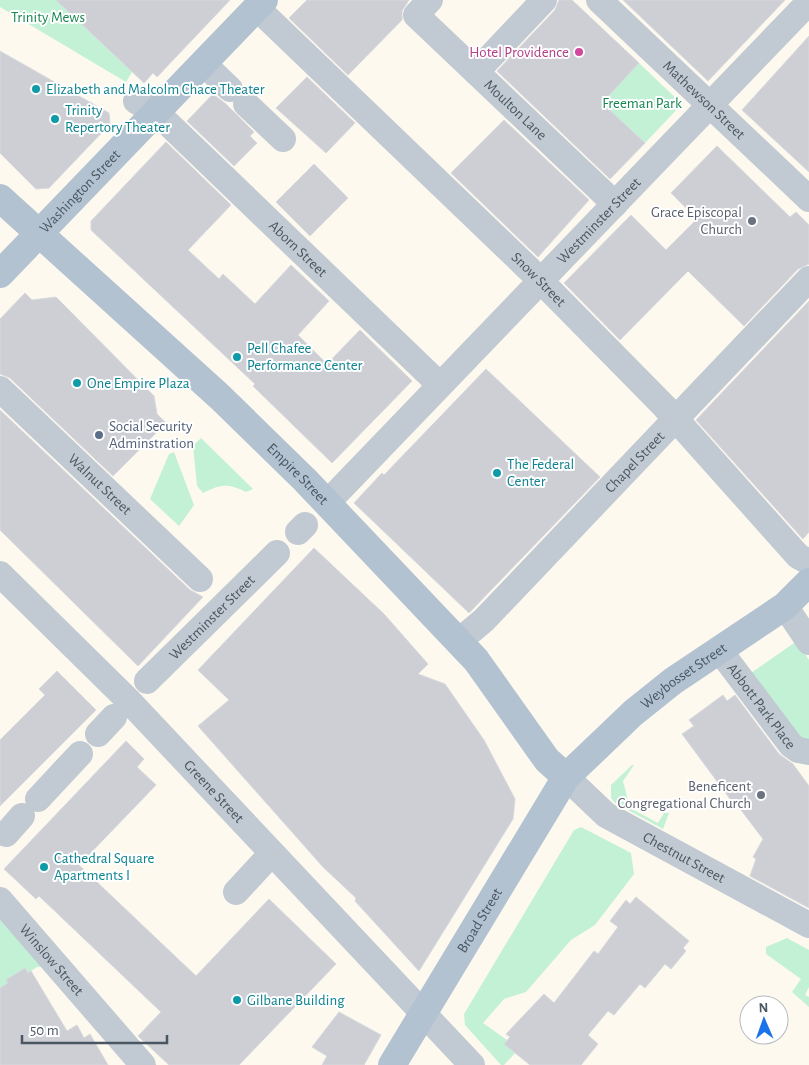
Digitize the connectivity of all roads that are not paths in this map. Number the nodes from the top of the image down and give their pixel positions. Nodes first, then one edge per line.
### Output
1 (544, 0) edge
2 (599, 0) edge
3 (260, 4) edge
4 (423, 7) edge
5 (802, 8) edge
6 (203, 64) junction
7 (476, 72) junction
8 (709, 104) junction
9 (146, 107) junction
10 (283, 139) dead end
11 (0, 198) edge
12 (809, 199) edge
13 (615, 204) junction
14 (40, 232) junction
15 (0, 274) edge
16 (809, 279) edge
17 (541, 280) junction
18 (440, 385) junction
19 (0, 389) edge
20 (674, 419) junction
21 (327, 503) junction
22 (276, 553) dead end
23 (809, 562) edge
24 (0, 574) edge
25 (200, 579) dead end
26 (809, 582) edge
27 (785, 606) junction
28 (459, 641) junction
29 (809, 642) edge
30 (720, 651) junction
31 (147, 681) dead end
32 (809, 752) edge
33 (80, 754) dead end
34 (566, 777) junction
35 (22, 816) dead end
36 (272, 853) junction
37 (236, 892) dead end
38 (0, 900) edge
39 (809, 925) edge
40 (424, 1014) junction
41 (143, 1065) edge
42 (392, 1065) edge
43 (472, 1065) edge

1 - 7 street
2 - 8 street, Mathewson Street
3 - 6 main road, Washington Street
3 - 17 street, Snow Street
4 - 7 street, Moulton Lane
5 - 8 street, Westminster Street
6 - 9 main road, Washington Street
6 - 10 street
7 - 13 street, Moulton Lane
8 - 12 street, Mathewson Street
8 - 13 street, Westminster Street
9 - 14 main road, Washington Street
9 - 18 street, Aborn Street
11 - 14 main road, Empire Street
13 - 17 street, Westminster Street
14 - 15 main road, Washington Street
14 - 21 main road, Empire Street
16 - 20 street, Chapel Street
17 - 18 street, Westminster Street
17 - 20 street, Snow Street
18 - 21 street, Westminster Street
19 - 25 street, Walnut Street
20 - 23 street, Snow Street
20 - 28 street, Chapel Street
21 - 28 main road, Empire Street
22 - 31 street, Westminster Street
24 - 36 street, Greene Street
26 - 27 main road, Weybosset Street
27 - 29 street
27 - 30 main road, Weybosset Street
28 - 34 main road, Empire Street
30 - 32 street, Abbott Park Place
30 - 34 main road, Weybosset Street
33 - 35 street
34 - 39 street, Chestnut Street
34 - 40 main road, Broad Street
36 - 37 street
36 - 40 street, Greene Street
38 - 41 street, Winslow Street
40 - 42 main road, Broad Street
40 - 43 street, Greene Street

